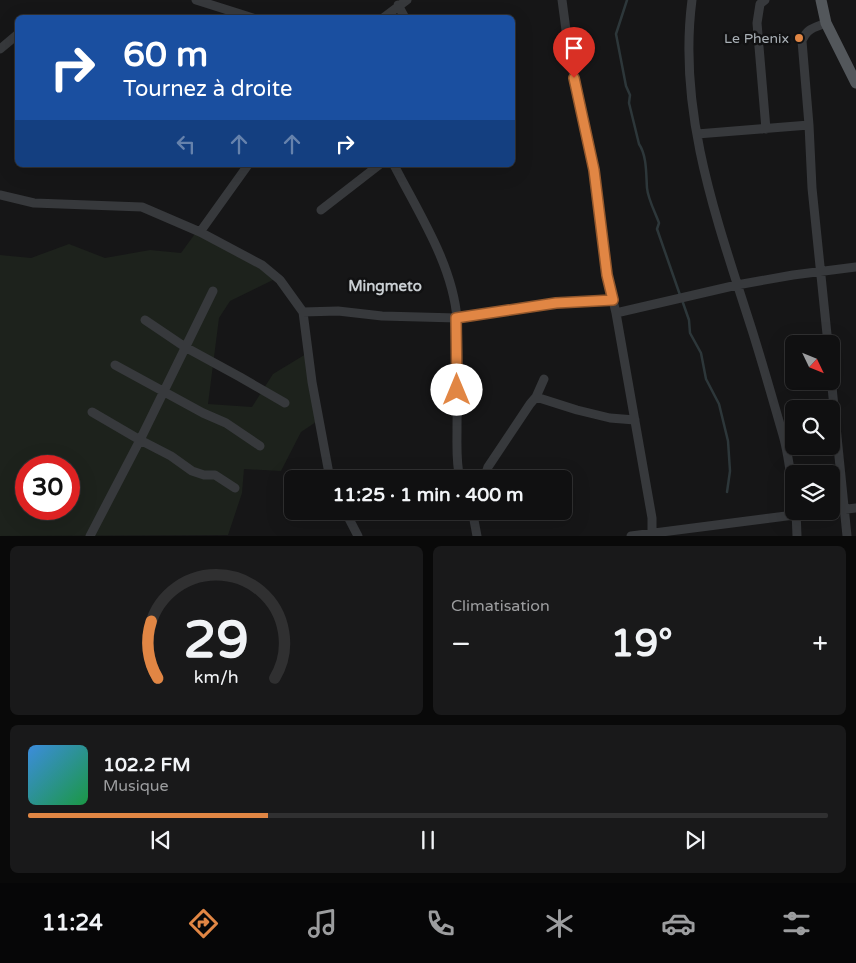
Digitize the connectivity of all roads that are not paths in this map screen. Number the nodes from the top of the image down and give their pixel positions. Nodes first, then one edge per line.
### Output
1 (196, 0) edge
2 (562, 0) edge
3 (692, 0) edge
4 (765, 0) edge
5 (821, 0) edge
6 (402, 2) edge
7 (243, 15) edge
8 (387, 15) edge
9 (404, 15) edge
10 (826, 23) junction
11 (15, 36) edge
12 (0, 49) edge
13 (856, 83) edge
14 (809, 125) junction
15 (766, 129) junction
16 (697, 134) junction
17 (247, 167) edge
18 (376, 167) edge
19 (395, 167) edge
20 (0, 195) edge
21 (321, 210) dead end
22 (200, 232) junction
23 (856, 267) edge
24 (821, 271) junction
25 (737, 285) junction
26 (213, 291) dead end
27 (613, 300) junction
28 (303, 312) junction
29 (616, 313) junction
30 (456, 318) junction
31 (145, 320) dead end
32 (827, 335) edge
33 (185, 347) junction
34 (115, 365) dead end
35 (544, 379) dead end
36 (832, 390) edge
37 (164, 393) junction
38 (536, 397) junction
39 (284, 403) dead end
40 (92, 412) dead end
41 (635, 420) junction
42 (140, 440) junction
43 (260, 446) dead end
44 (789, 465) edge
45 (328, 470) edge
46 (458, 470) edge
47 (488, 470) edge
48 (235, 488) dead end
49 (856, 508) edge
50 (846, 509) junction
51 (840, 510) edge
52 (785, 515) edge
53 (350, 520) edge
54 (474, 520) edge
55 (796, 520) edge
56 (652, 535) edge
57 (797, 535) edge
58 (90, 536) edge
59 (358, 536) edge
60 (477, 536) edge
61 (631, 536) edge
62 (793, 536) edge
63 (847, 536) edge

1 - 7 street
2 - 27 street
3 - 16 street
4 - 15 street
5 - 10 main road
6 - 8 street
6 - 9 street
10 - 13 main road
10 - 14 street
11 - 12 street
14 - 15 street
14 - 24 street
15 - 16 street
16 - 25 street
17 - 22 street
18 - 21 street
19 - 30 street
20 - 22 street
22 - 28 street
23 - 24 street
24 - 25 street
24 - 32 street
25 - 29 street
25 - 44 street
26 - 33 street
27 - 29 street
27 - 30 street
28 - 30 street
28 - 45 street
29 - 41 street
30 - 46 street
31 - 33 street
33 - 37 street
33 - 39 street
34 - 37 street
35 - 38 street
36 - 50 street
37 - 42 street
37 - 43 street
38 - 41 street
38 - 47 street
40 - 42 street
41 - 56 street
42 - 48 street
42 - 58 street
49 - 50 street
50 - 51 street
50 - 63 street
52 - 56 street
53 - 59 street
54 - 60 street
55 - 57 street
56 - 61 street
57 - 62 street

